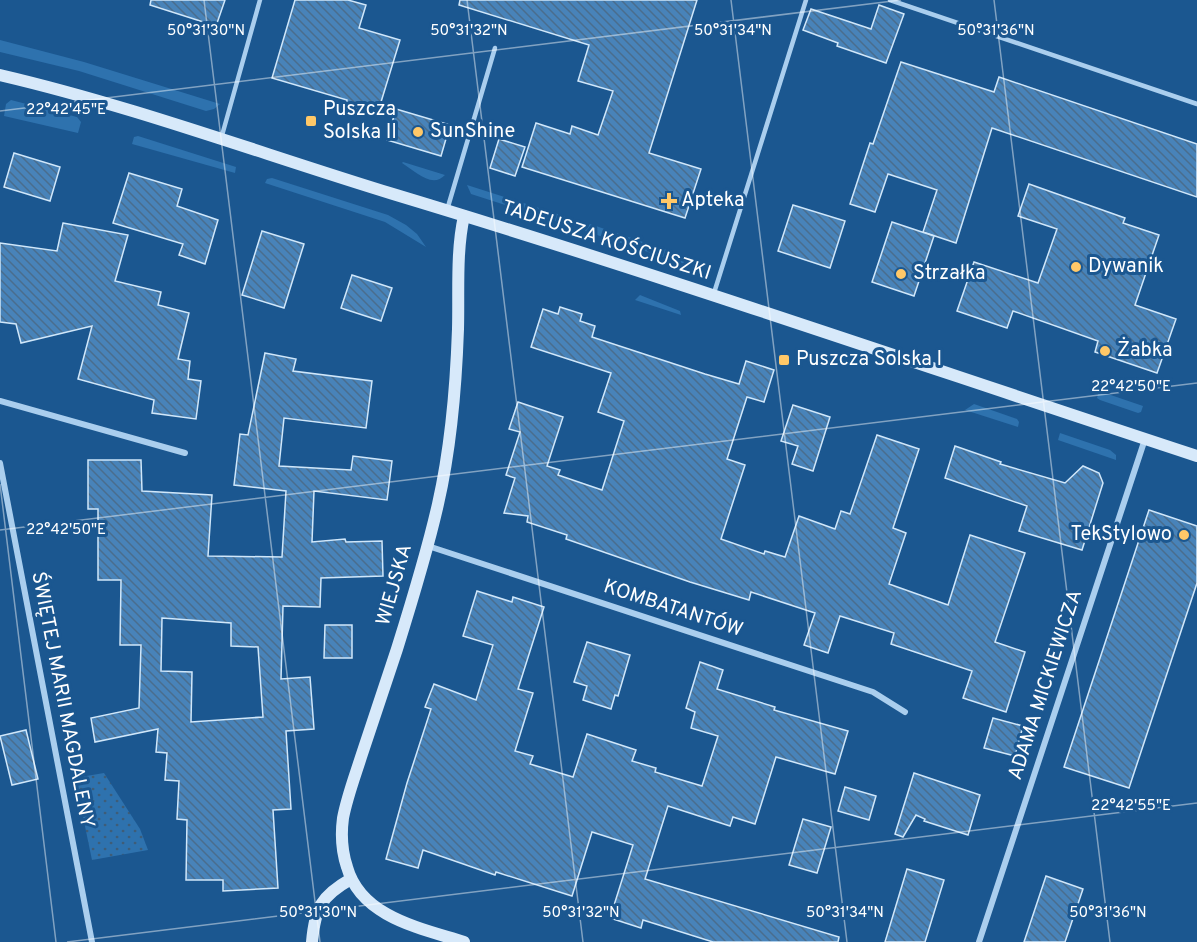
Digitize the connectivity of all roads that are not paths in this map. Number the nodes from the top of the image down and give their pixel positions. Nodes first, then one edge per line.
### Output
1 (260, 0) edge
2 (806, 0) edge
3 (890, 0) edge
4 (495, 48) dead end
5 (0, 75) edge
6 (1197, 104) edge
7 (221, 139) junction
8 (447, 210) junction
9 (464, 216) junction
10 (714, 296) junction
11 (0, 400) edge
12 (1145, 439) junction
13 (185, 453) dead end
14 (1197, 456) edge
15 (0, 463) edge
16 (427, 546) junction
17 (905, 712) dead end
18 (351, 879) junction
19 (92, 942) edge
20 (312, 942) edge
21 (464, 942) edge
22 (980, 942) edge

1 - 7 lane
2 - 10 lane
3 - 6 lane
4 - 8 lane
5 - 7 street, TADEUSZA KOŚCIUSZKI
7 - 8 street, TADEUSZA KOŚCIUSZKI
8 - 9 street, TADEUSZA KOŚCIUSZKI
9 - 10 street, TADEUSZA KOŚCIUSZKI
9 - 16 street, WIEJSKA
10 - 12 street, TADEUSZA KOŚCIUSZKI
11 - 13 street
12 - 14 street, TADEUSZA KOŚCIUSZKI
12 - 22 street, ADAMA MICKIEWICZA
15 - 19 street, ŚWIĘTEJ MARII MAGDALENY
16 - 17 street, KOMBATANTÓW
16 - 18 street, WIEJSKA
18 - 20 street
18 - 21 street

